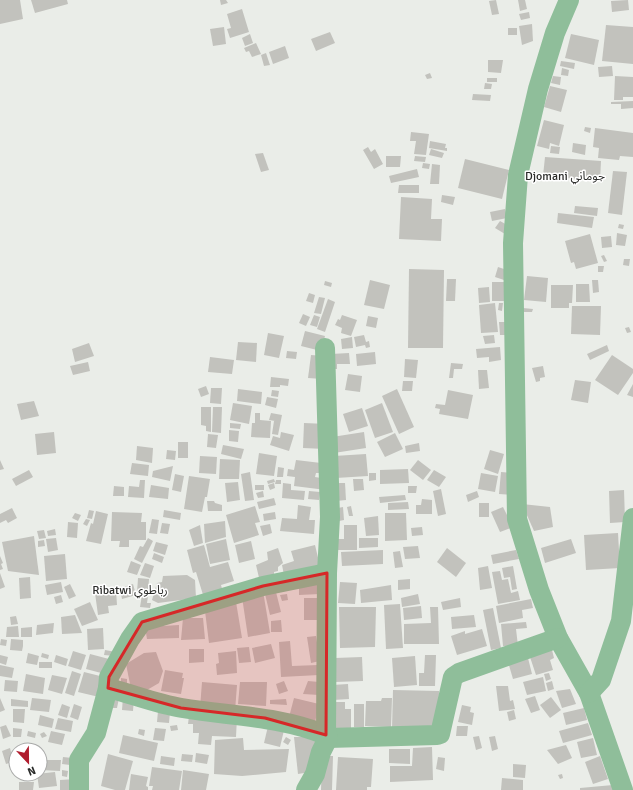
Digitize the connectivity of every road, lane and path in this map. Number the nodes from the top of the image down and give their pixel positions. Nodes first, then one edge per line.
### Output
1 (569, 0) edge
2 (326, 348) dead end
3 (633, 518) edge
4 (327, 573) junction
5 (627, 622) edge
6 (558, 638) junction
7 (108, 688) junction
8 (589, 693) junction
9 (327, 737) junction
10 (79, 790) edge
11 (306, 790) edge
12 (623, 790) edge

1 - 6 street
2 - 4 street
3 - 5 street
4 - 7 street
4 - 9 street
5 - 8 street
6 - 8 street
6 - 9 street
7 - 9 street
7 - 10 street
8 - 12 street
9 - 11 street

